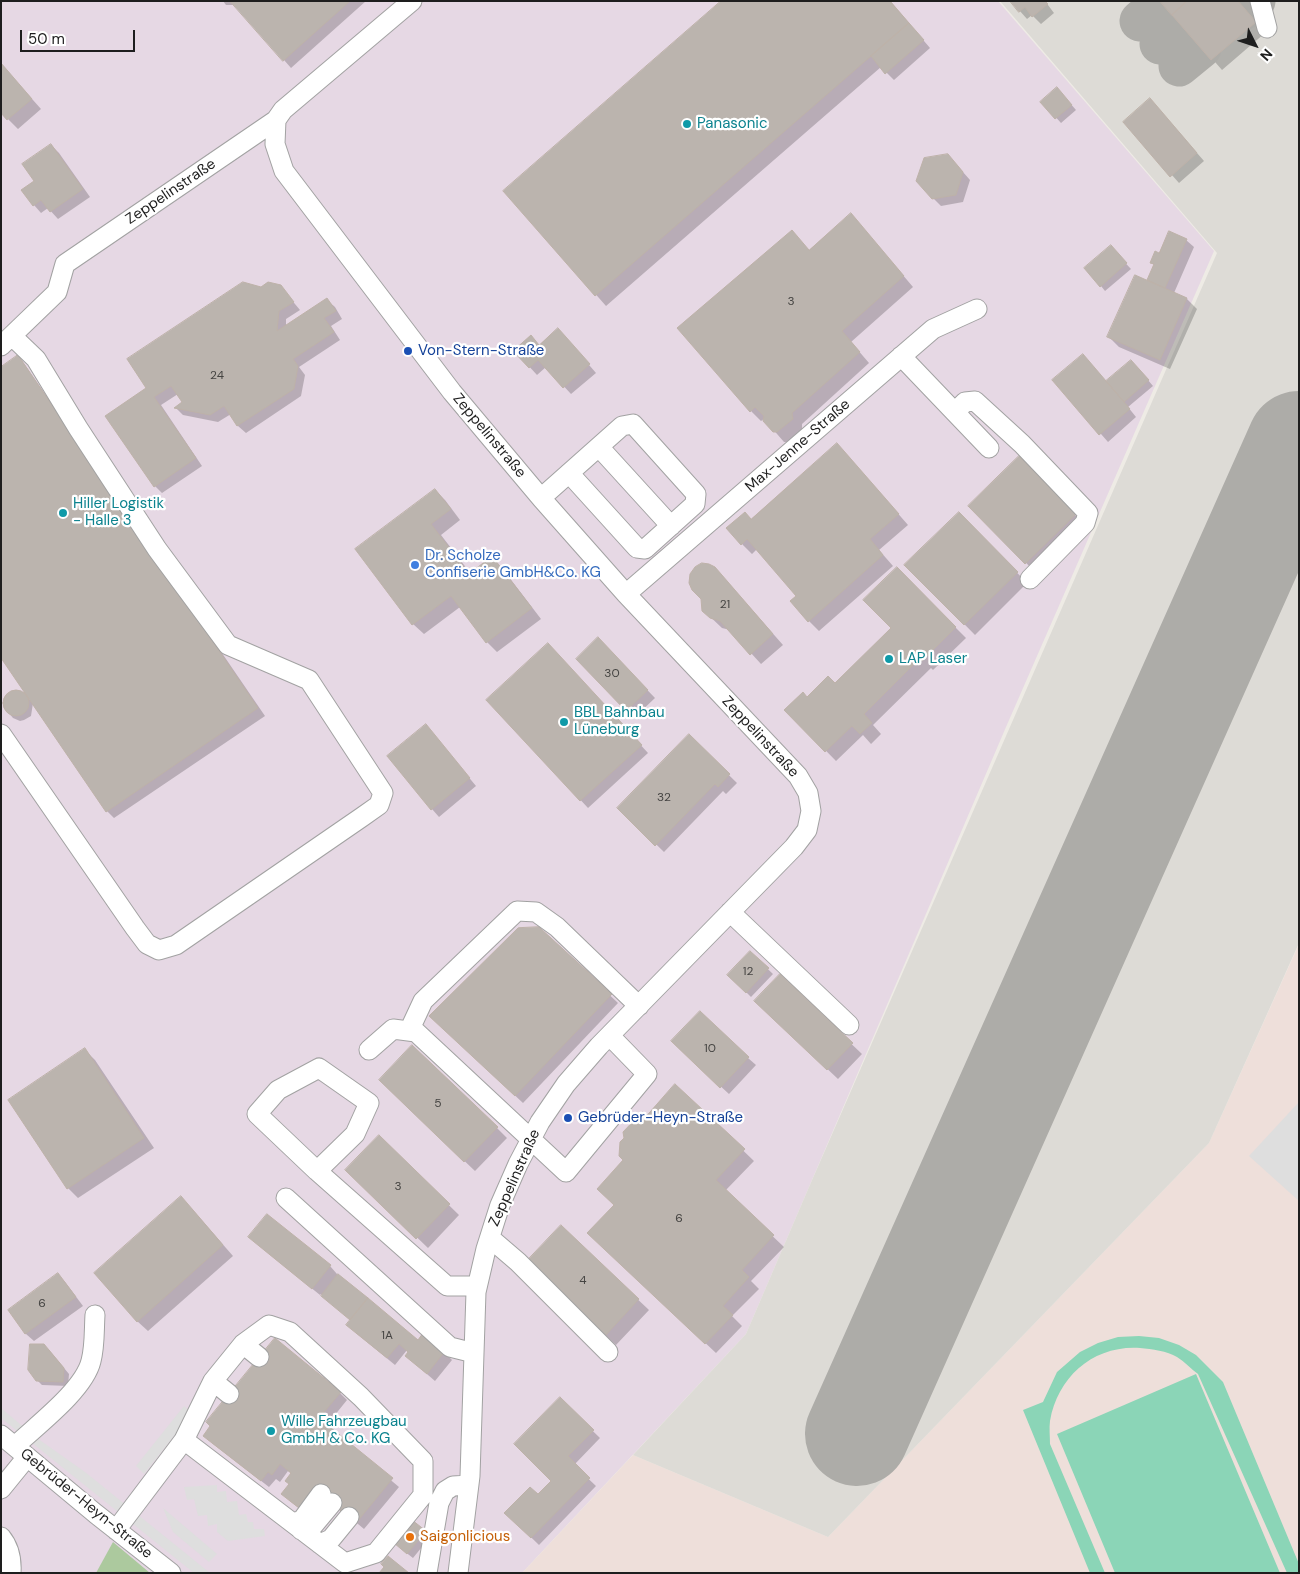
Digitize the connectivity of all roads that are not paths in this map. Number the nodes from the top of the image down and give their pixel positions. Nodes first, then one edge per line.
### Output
1 (412, 1) edge
2 (1260, 1) edge
3 (1267, 28) dead end
4 (276, 120) junction
5 (977, 309) dead end
6 (6, 341) edge
7 (901, 356) junction
8 (954, 412) junction
9 (599, 447) junction
10 (989, 448) dead end
11 (569, 473) junction
12 (541, 498) junction
13 (671, 526) junction
14 (1030, 579) dead end
15 (626, 594) junction
16 (1, 734) edge
17 (730, 912) junction
18 (639, 1006) junction
19 (849, 1025) dead end
20 (409, 1031) junction
21 (610, 1036) junction
22 (369, 1050) dead end
23 (531, 1139) junction
24 (317, 1171) junction
25 (286, 1198) dead end
26 (490, 1238) junction
27 (477, 1286) junction
28 (95, 1315) dead end
29 (243, 1344) junction
30 (608, 1352) dead end
31 (474, 1353) junction
32 (259, 1357) dead end
33 (213, 1381) junction
34 (229, 1394) dead end
35 (184, 1440) junction
36 (11, 1447) edge
37 (469, 1485) junction
38 (1, 1489) edge
39 (116, 1530) junction
40 (306, 1534) junction
41 (1, 1537) edge
42 (11, 1573) edge
43 (171, 1573) edge
44 (427, 1573) edge
45 (458, 1573) edge

1 - 4 street, Zeppelinstraße
2 - 3 street
4 - 6 street, Zeppelinstraße
4 - 12 street, Zeppelinstraße
5 - 7 street, Max-Jenne-Straße
6 - 16 street
7 - 8 street
7 - 15 street, Max-Jenne-Straße
8 - 10 street
8 - 14 street
9 - 11 street
9 - 13 street
9 - 13 street
11 - 12 street
11 - 13 street
12 - 15 street, Zeppelinstraße
15 - 17 street, Zeppelinstraße
17 - 18 street, Zeppelinstraße
17 - 19 street
18 - 20 street
18 - 21 street, Zeppelinstraße
20 - 22 street
20 - 23 street
21 - 23 street, Zeppelinstraße
21 - 23 street
23 - 26 street, Zeppelinstraße
24 - 24 street
24 - 27 street
25 - 31 street
26 - 27 street, Zeppelinstraße
26 - 30 street
27 - 31 street, Zeppelinstraße
28 - 36 street
29 - 32 street
29 - 33 street
29 - 40 street
31 - 37 street, Zeppelinstraße
33 - 34 street
33 - 35 street
35 - 39 street
35 - 40 street
36 - 38 street
36 - 39 street, Gebrüder-Heyn-Straße
37 - 44 street
37 - 45 street, Zeppelinstraße
39 - 43 street, Gebrüder-Heyn-Straße
40 - 40 street
41 - 42 street

